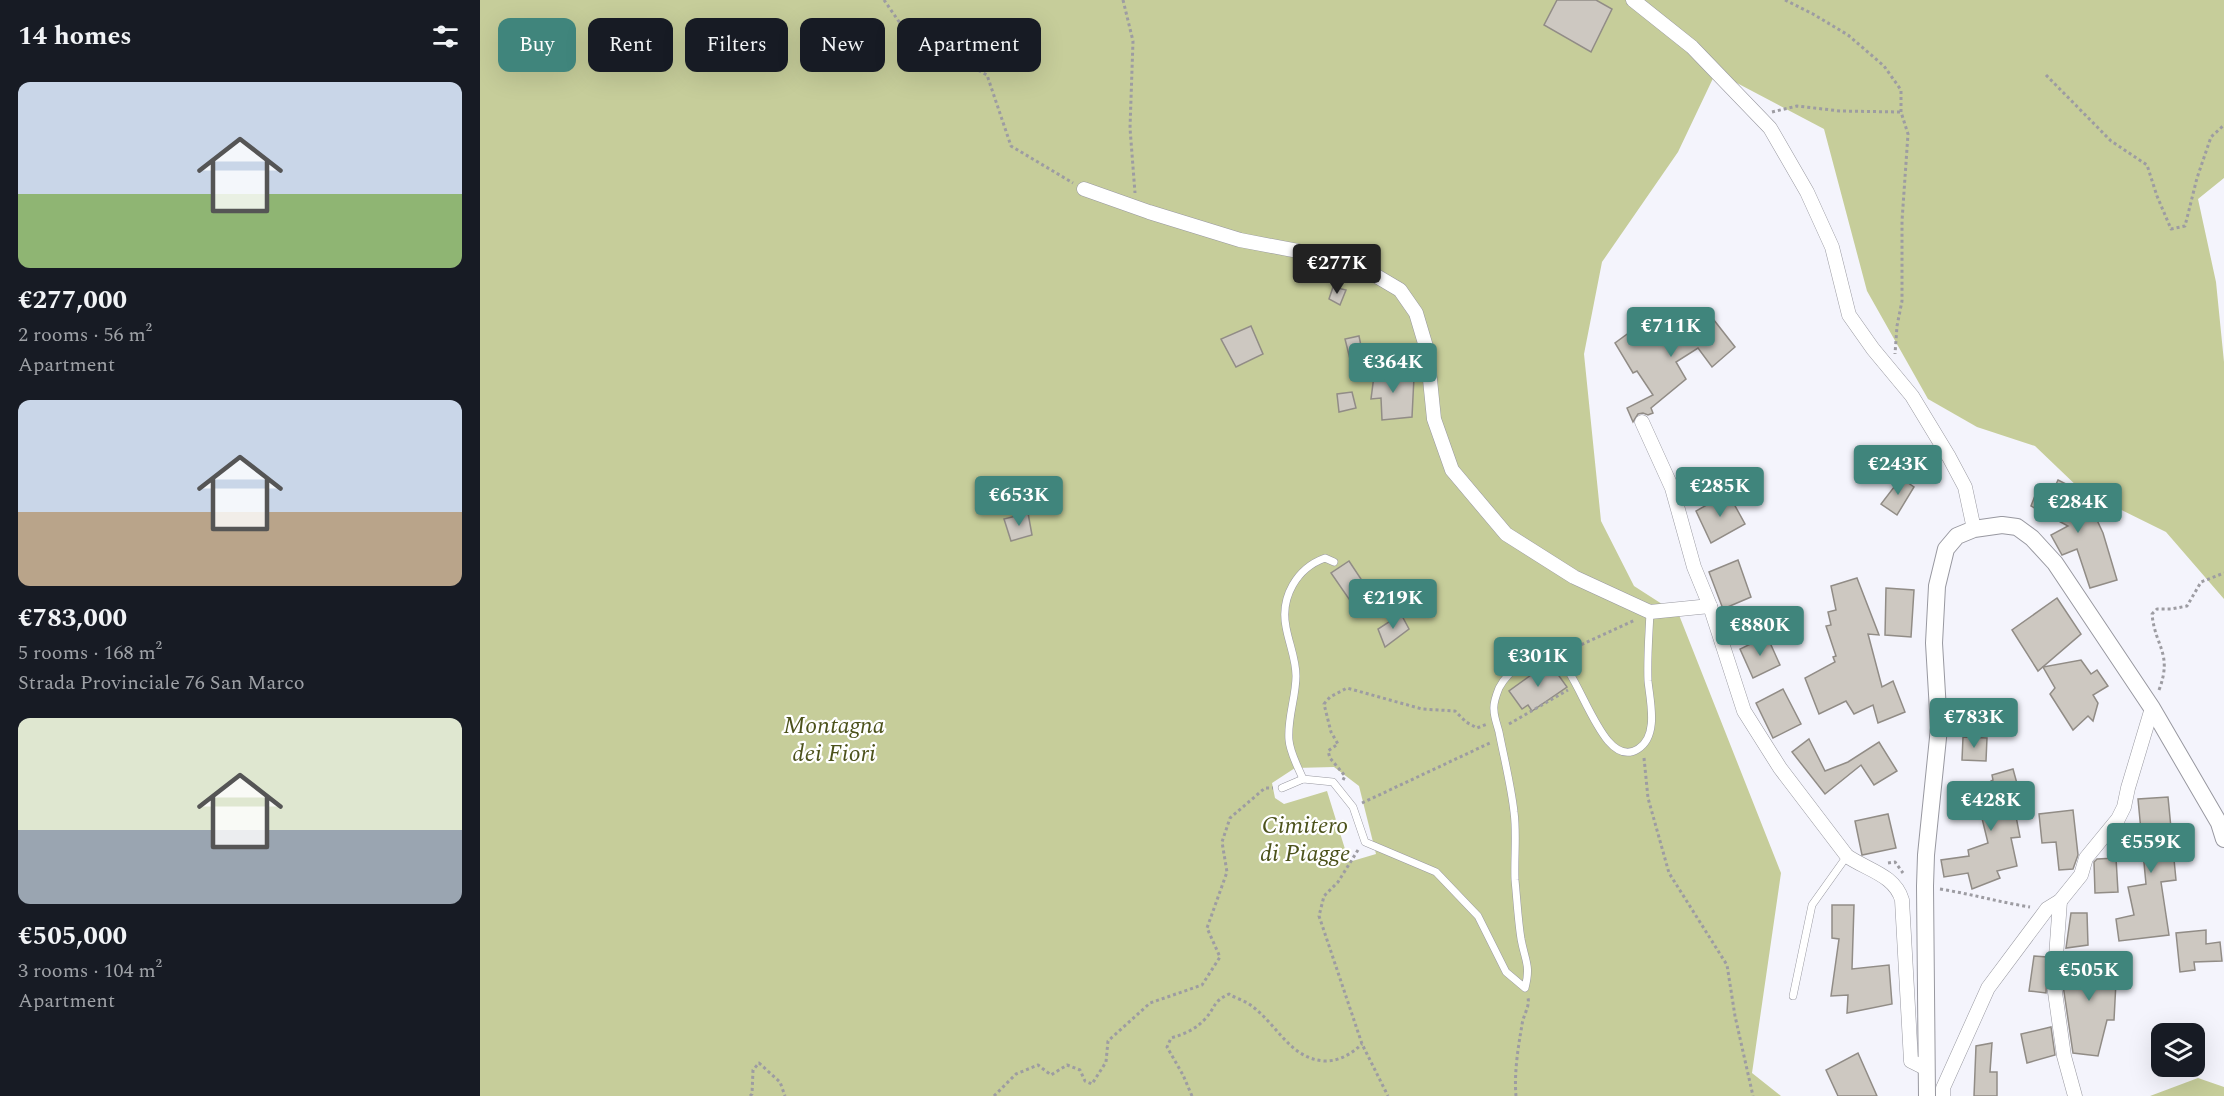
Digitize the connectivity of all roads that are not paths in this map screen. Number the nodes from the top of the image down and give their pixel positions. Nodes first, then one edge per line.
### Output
1 (1633, 0) edge
2 (1084, 189) road end
3 (1642, 422) dead end
4 (1974, 530) junction
5 (1334, 562) dead end
6 (1710, 606) junction
7 (1650, 612) junction
8 (2152, 708) junction
9 (1303, 779) junction
10 (1282, 788) road end
11 (2224, 839) edge
12 (1847, 856) junction
13 (2060, 901) junction
14 (1793, 996) dead end
15 (1927, 1069) junction
16 (1927, 1096) edge
17 (1943, 1096) edge
18 (2075, 1096) edge

1 - 4 street
2 - 7 street
3 - 6 street
4 - 8 street
4 - 15 street
5 - 9 lane
6 - 7 street
6 - 12 street
7 - 9 lane
8 - 11 street
8 - 13 street
9 - 10 lane
12 - 14 lane
12 - 15 street
13 - 17 street
13 - 18 street
15 - 16 street

